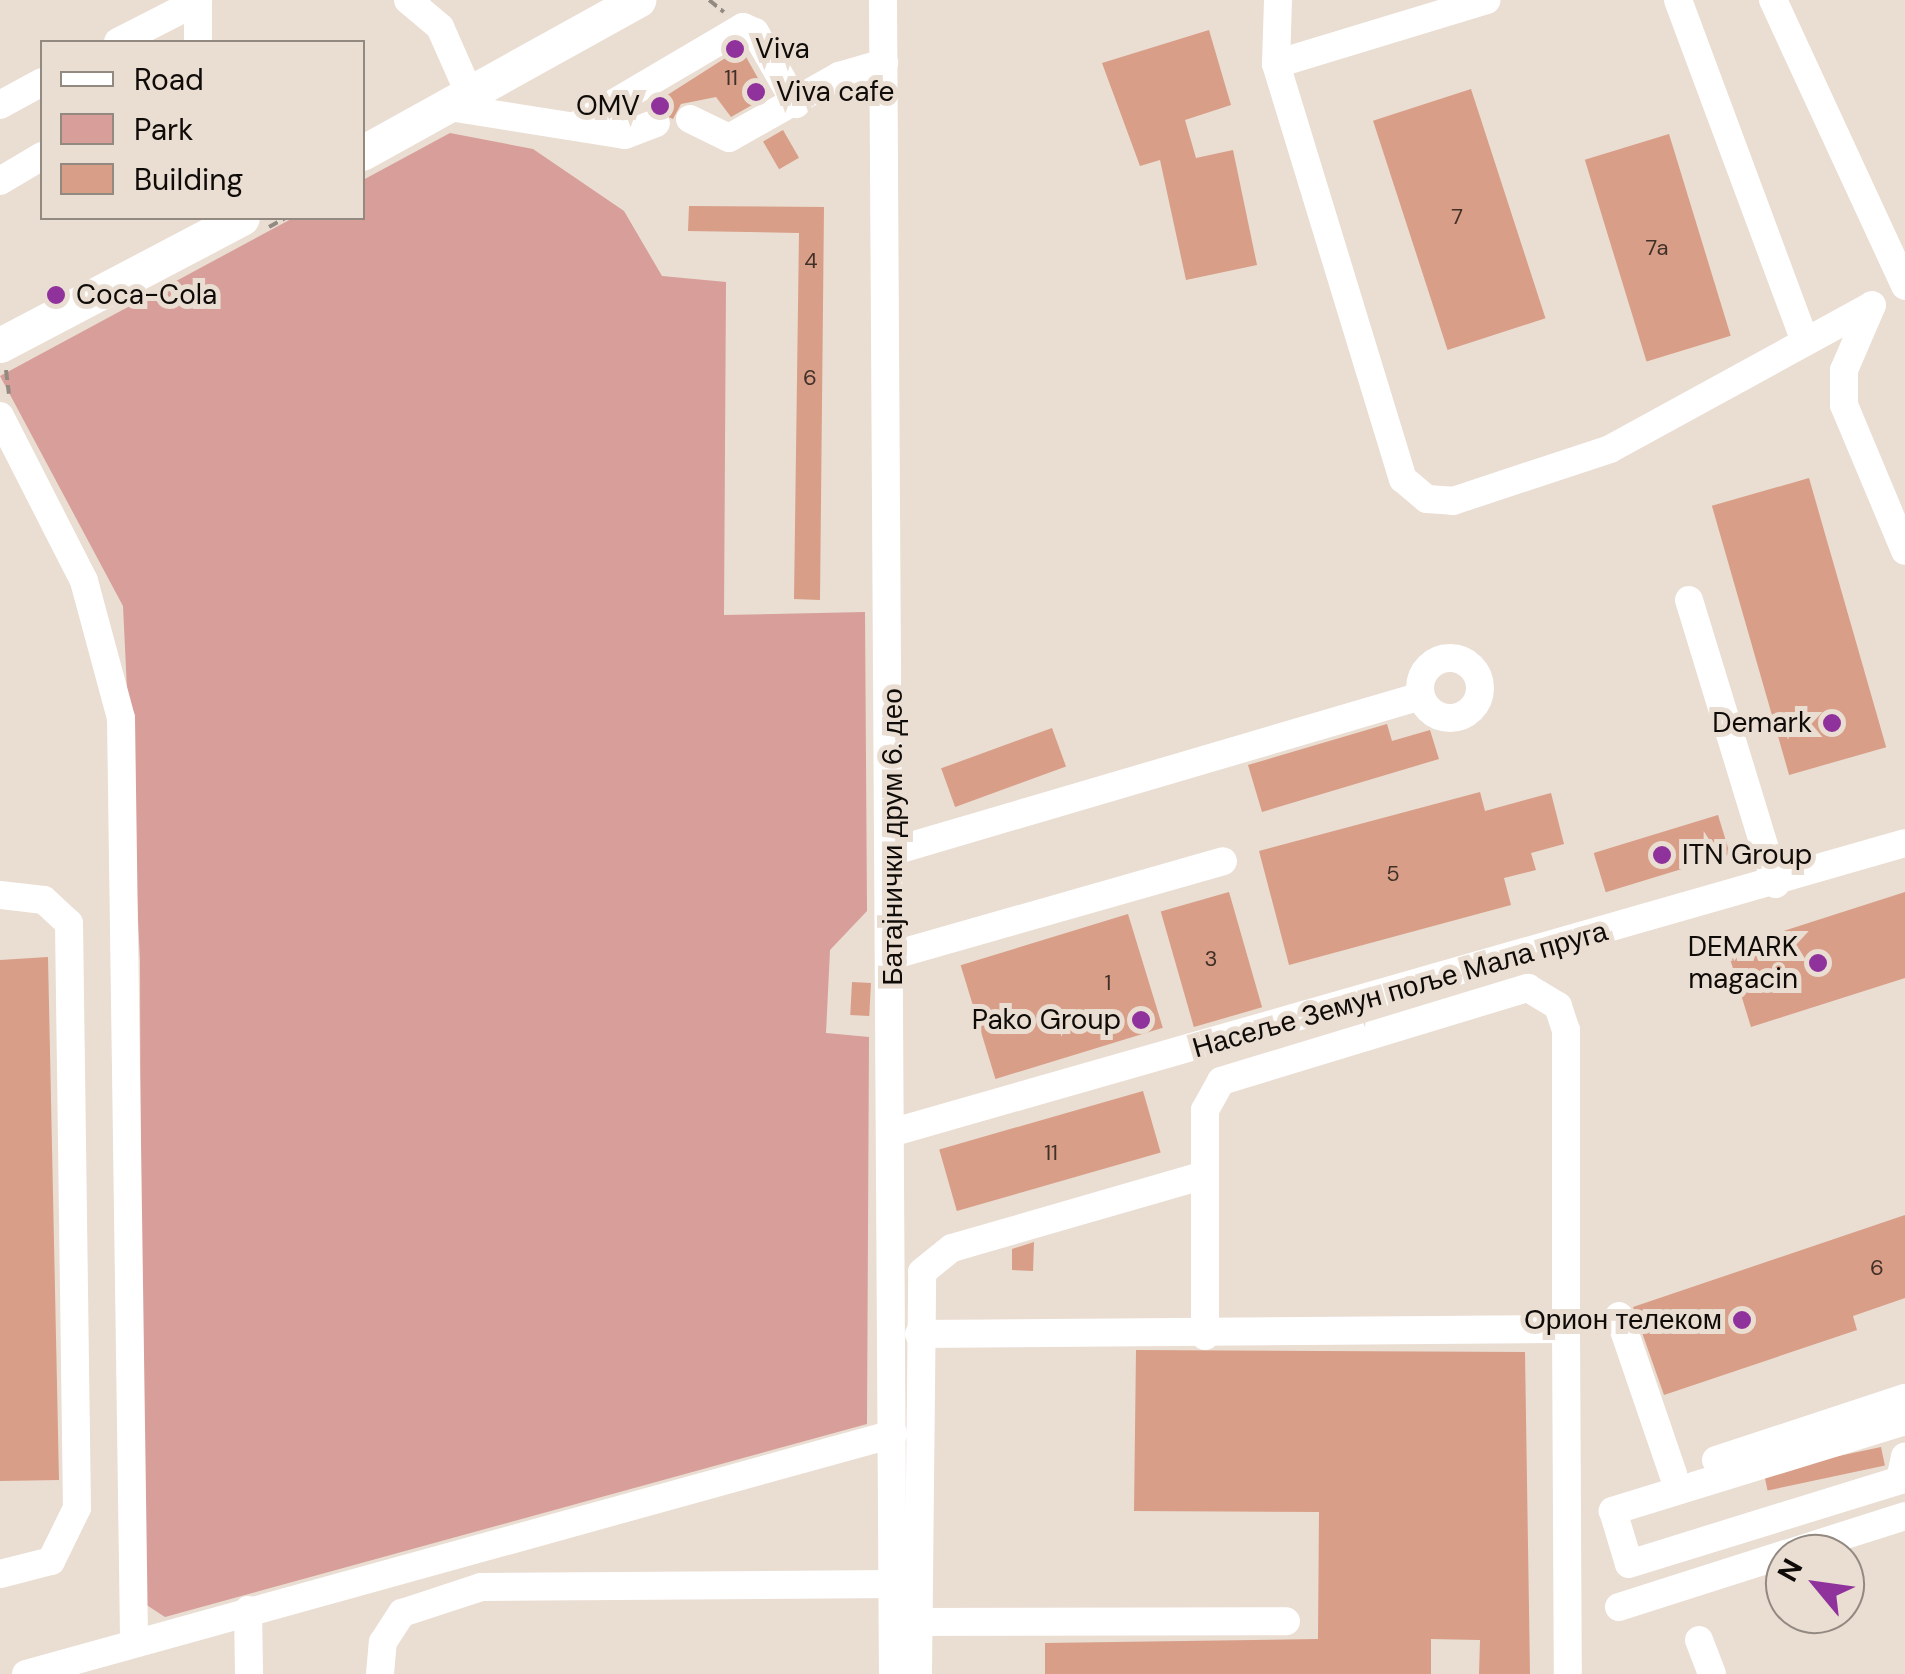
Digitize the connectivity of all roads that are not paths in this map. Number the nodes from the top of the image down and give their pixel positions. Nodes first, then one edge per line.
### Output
1 (408, 0) edge
2 (638, 0) edge
3 (883, 0) edge
4 (1278, 0) edge
5 (1486, 0) edge
6 (1678, 0) edge
7 (1774, 0) edge
8 (198, 1) edge
9 (122, 40) edge
10 (198, 40) edge
11 (884, 62) junction
12 (1276, 64) junction
13 (40, 83) edge
14 (459, 101) junction
15 (0, 104) edge
16 (796, 104) junction
17 (690, 119) dead end
18 (580, 123) junction
19 (656, 123) dead end
20 (365, 151) edge
21 (40, 157) edge
22 (0, 181) edge
23 (247, 227) edge
24 (197, 230) edge
25 (1905, 288) edge
26 (1871, 306) junction
27 (1804, 338) junction
28 (7, 354) edge
29 (5, 408) edge
30 (1905, 551) edge
31 (1690, 600) dead end
32 (1421, 696) dead end
33 (1905, 843) edge
34 (894, 851) junction
35 (1223, 861) dead end
36 (1776, 884) junction
37 (0, 895) edge
38 (894, 955) junction
39 (894, 1132) junction
40 (1205, 1174) junction
41 (1619, 1316) dead end
42 (1566, 1329) junction
43 (918, 1334) junction
44 (1205, 1336) junction
45 (1905, 1398) edge
46 (1905, 1421) edge
47 (893, 1434) junction
48 (1905, 1457) edge
49 (1673, 1474) junction
50 (1608, 1495) dead end
51 (1905, 1516) edge
52 (1849, 1534) edge
53 (1765, 1561) edge
54 (0, 1574) edge
55 (893, 1584) junction
56 (1619, 1607) dead end
57 (248, 1610) junction
58 (1286, 1622) dead end
59 (906, 1623) junction
60 (134, 1640) junction
61 (1698, 1640) dead end
62 (26, 1674) edge
63 (250, 1674) edge
64 (380, 1674) edge
65 (893, 1674) edge
66 (918, 1674) edge
67 (1568, 1674) edge
68 (1712, 1674) edge

1 - 14 street
2 - 14 main road
3 - 11 street, Батајнички друм 6. део
4 - 12 street
5 - 12 street
6 - 27 street
7 - 25 street
8 - 9 street
8 - 10 street
11 - 16 street
11 - 34 street, Батајнички друм 6. део
12 - 27 street
13 - 15 street
14 - 18 street
14 - 20 main road
16 - 17 street
16 - 18 street
18 - 19 street
21 - 22 street
23 - 24 main road
24 - 28 main road
25 - 26 street
26 - 27 street
26 - 30 street
29 - 60 street
31 - 36 street
32 - 34 street
33 - 36 street, Насеље Земун поље Мала пруга
34 - 38 street, Батајнички друм 6. део
35 - 38 street
36 - 39 street, Насеље Земун поље Мала пруга
37 - 54 street
38 - 39 street, Батајнички друм 6. део
39 - 47 street, Батајнички друм 6. део
40 - 42 street
40 - 43 street
40 - 44 street
41 - 49 street
42 - 44 street
42 - 67 street
43 - 44 street
43 - 59 street
45 - 49 street
46 - 48 street
47 - 55 street, Батајнички друм 6. део
47 - 57 street
49 - 50 street
51 - 52 street
53 - 56 street
55 - 59 street, Батајнички друм 6. део
55 - 64 street
57 - 60 street
57 - 63 street
58 - 59 street
59 - 65 street, Батајнички друм 6. део
59 - 66 street
60 - 62 street
61 - 68 street

